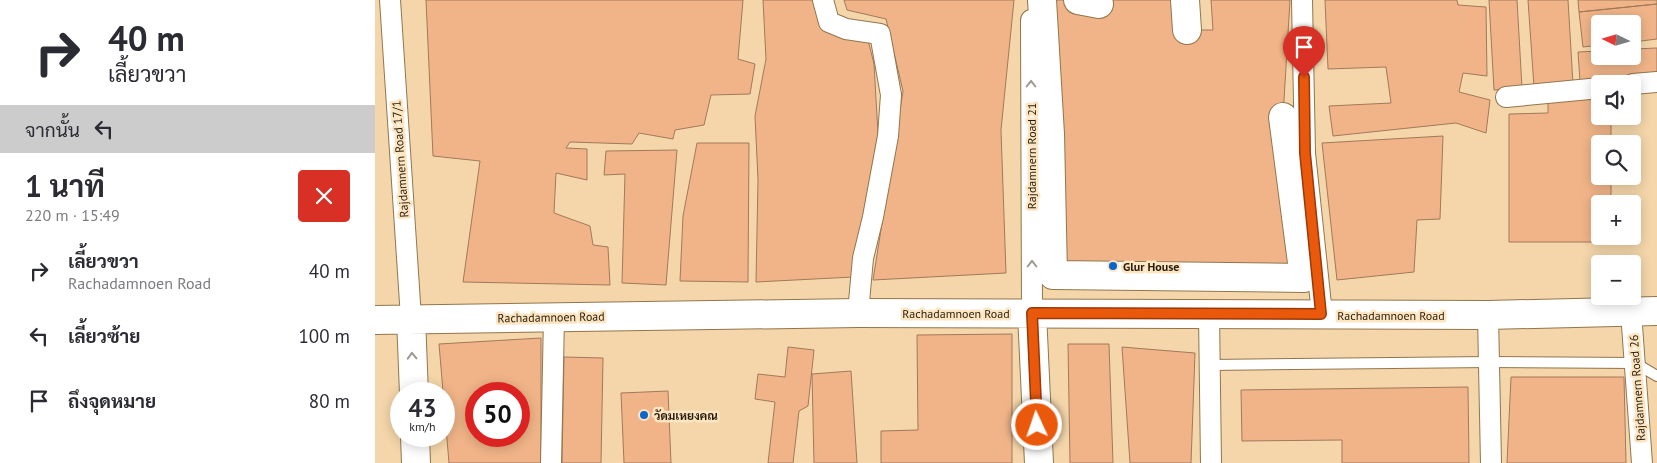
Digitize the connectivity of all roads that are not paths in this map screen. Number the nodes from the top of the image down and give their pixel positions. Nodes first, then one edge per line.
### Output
1 (390, 0) edge
2 (823, 0) edge
3 (1031, 0) edge
4 (1042, 0) edge
5 (1078, 0) edge
6 (1098, 0) edge
7 (1194, 0) edge
8 (1302, 0) edge
9 (1189, 18) edge
10 (1657, 82) edge
11 (1641, 83) edge
12 (1591, 89) edge
13 (1506, 97) dead end
14 (1283, 117) dead end
15 (1644, 312) edge
16 (858, 313) junction
17 (1032, 313) junction
18 (1209, 314) junction
19 (1321, 314) junction
20 (1488, 315) junction
21 (554, 317) junction
22 (411, 318) junction
23 (375, 320) edge
24 (1490, 362) junction
25 (1635, 363) junction
26 (1210, 365) junction
27 (1657, 376) edge
28 (413, 382) edge
29 (415, 447) edge
30 (416, 463) edge
31 (551, 463) edge
32 (1039, 463) edge
33 (1211, 463) edge
34 (1491, 463) edge
35 (1642, 463) edge

1 - 22 street, Rajdamnern Road 17/1
2 - 16 street
17 -> 3 street, Rajdamnern Road 21
4 - 14 main road
5 - 6 main road
7 - 9 street
8 - 19 street
10 - 11 street
12 - 13 street
15 - 20 main road, Rachadamnoen Road
15 - 25 street, Rajdamnern Road 26
16 - 17 main road, Rachadamnoen Road
16 - 21 main road, Rachadamnoen Road
17 - 18 main road, Rachadamnoen Road
17 - 32 main road
18 - 19 main road, Rachadamnoen Road
18 - 26 street
19 - 20 main road, Rachadamnoen Road
20 - 24 street
21 - 22 main road, Rachadamnoen Road
21 - 31 street
22 - 23 main road, Rachadamnoen Road
28 -> 22 main road
24 - 25 lane
24 - 26 lane
24 - 34 street
25 - 27 lane
25 - 35 street, Rajdamnern Road 26
26 - 33 street
29 - 30 main road

